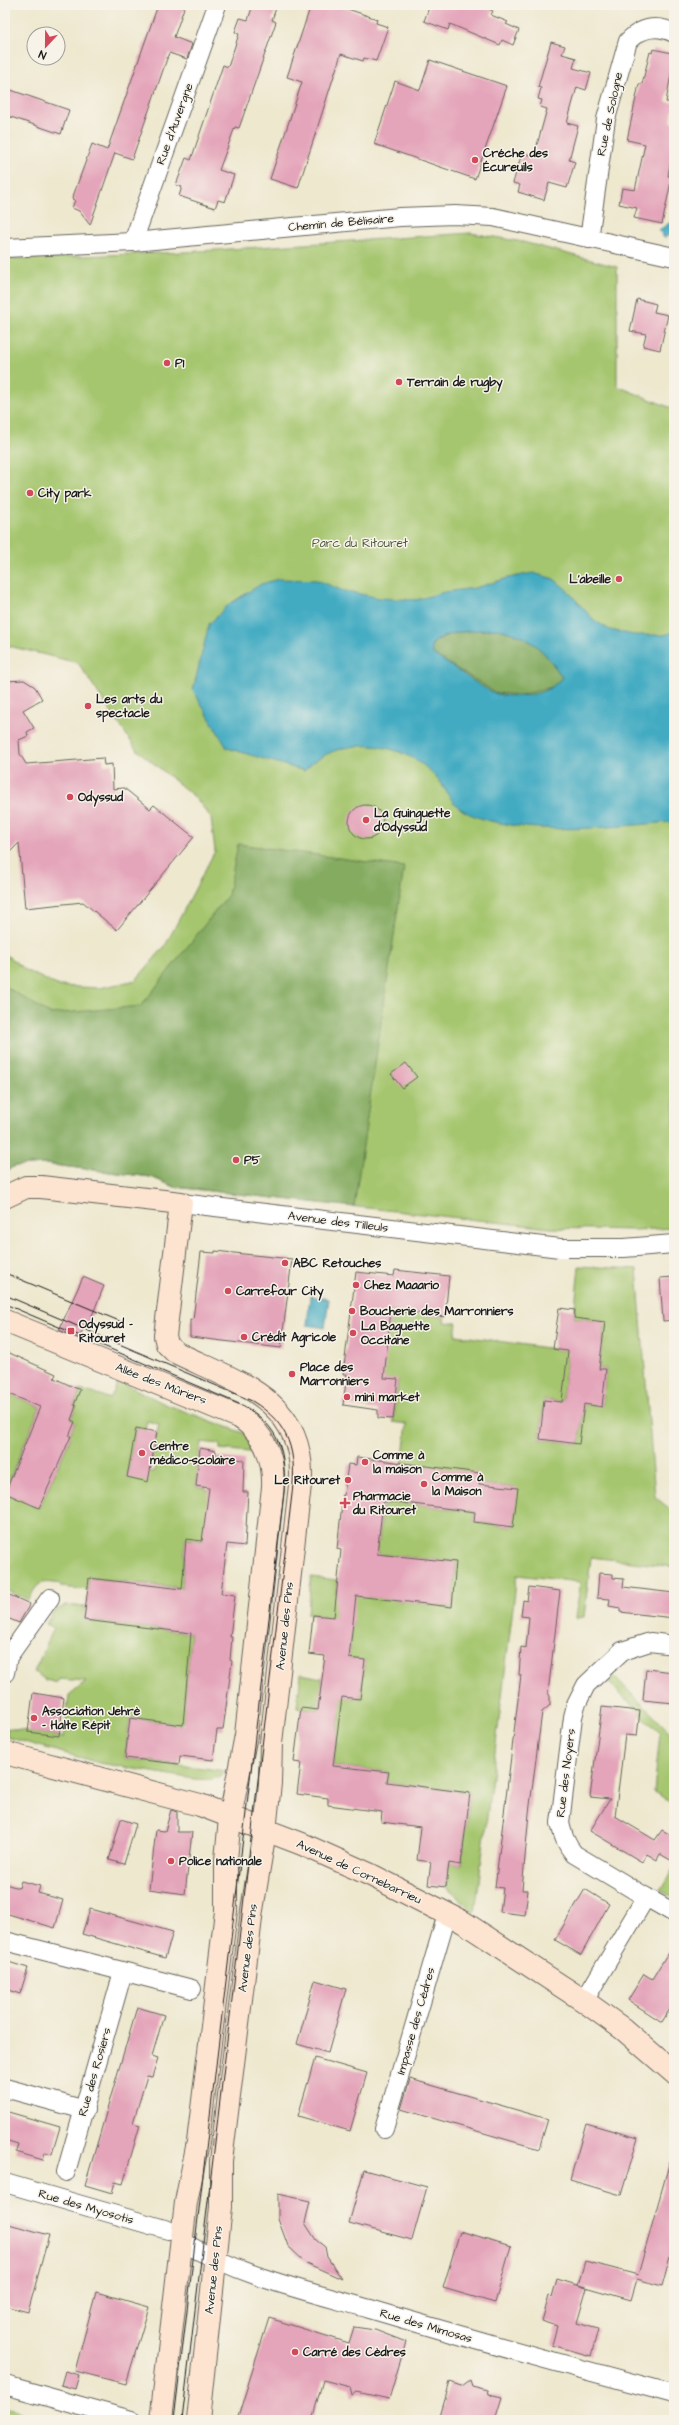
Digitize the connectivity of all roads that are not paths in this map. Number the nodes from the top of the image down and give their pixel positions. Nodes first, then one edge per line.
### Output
1 (217, 5) edge
2 (674, 32) edge
3 (588, 239) junction
4 (133, 242) junction
5 (5, 248) edge
6 (674, 257) edge
7 (5, 1197) edge
8 (181, 1203) junction
9 (674, 1244) edge
10 (5, 1321) edge
11 (50, 1598) dead end
12 (674, 1645) edge
13 (6, 1662) edge
14 (5, 1754) edge
15 (230, 1818) junction
16 (265, 1831) junction
17 (646, 1897) junction
18 (447, 1914) junction
19 (674, 1914) edge
20 (5, 1941) edge
21 (123, 1972) junction
22 (192, 1989) dead end
23 (584, 2001) junction
24 (674, 2073) edge
25 (5, 2088) edge
26 (85, 2110) junction
27 (384, 2129) dead end
28 (66, 2172) dead end
29 (5, 2183) edge
30 (175, 2236) junction
31 (215, 2260) junction
32 (5, 2385) edge
33 (674, 2394) edge
34 (131, 2420) edge
35 (161, 2420) edge
36 (198, 2420) edge

1 - 4 street, Rue d'Auvergne
2 - 3 street, Rue de Sologne
3 - 4 street, Chemin de Bélisaire
3 - 6 street, Chemin de Bélisaire
4 - 5 street, Chemin de Bélisaire
7 - 8 street, Avenue des Tilleuls
8 - 9 street, Avenue des Tilleuls
8 - 16 street, Avenue des Pins
10 - 15 street, Allée des Mûriers
11 - 13 street
12 - 17 street, Rue des Noyers
14 - 15 street, Avenue de Cornebarrieu
15 - 16 street, Avenue de Cornebarrieu
15 - 30 street
16 - 18 street, Avenue de Cornebarrieu
16 - 31 street, Avenue des Pins
17 - 19 street, Rue des Noyers
17 - 23 street
18 - 23 street, Avenue de Cornebarrieu
18 - 27 street, Impasse des Cèdres
20 - 21 street
21 - 22 street
21 - 26 street, Rue des Rosiers
23 - 24 street, Avenue de Cornebarrieu
25 - 26 street
26 - 28 street, Rue des Rosiers
29 - 30 street, Rue des Myosotis
30 - 31 street, Rue des Mimosas
30 - 35 street
31 - 33 street, Rue des Mimosas
31 - 36 street, Avenue des Pins
32 - 34 street

